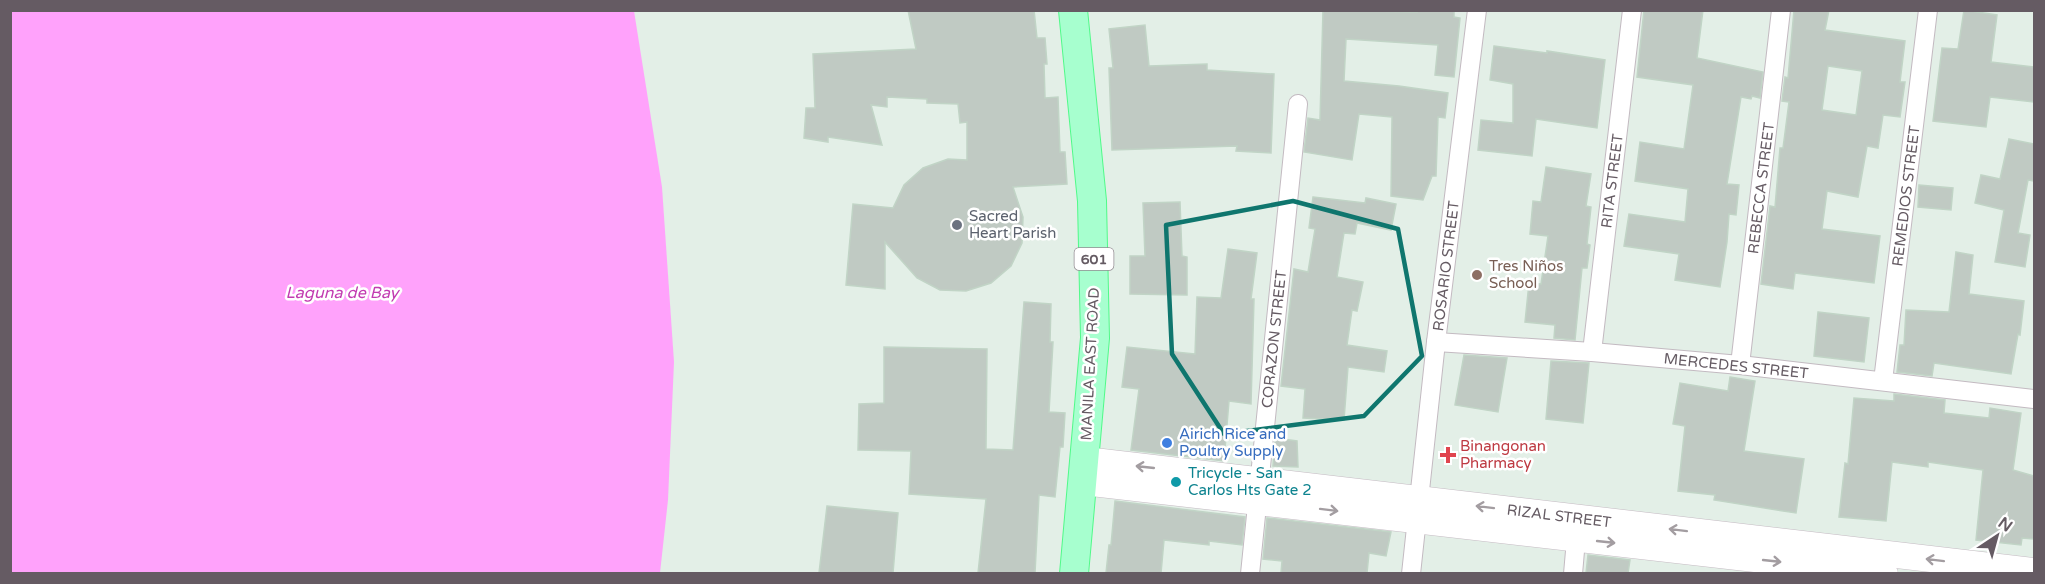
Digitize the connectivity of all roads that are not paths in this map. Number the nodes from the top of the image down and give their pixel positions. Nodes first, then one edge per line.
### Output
1 (1073, 10) edge
2 (1477, 10) edge
3 (1632, 10) edge
4 (1781, 10) edge
5 (1928, 10) edge
6 (1298, 104) dead end
7 (1436, 342) junction
8 (1592, 352) junction
9 (1740, 365) junction
10 (1883, 381) junction
11 (2034, 399) edge
12 (1084, 471) junction
13 (1258, 490) junction
14 (1418, 510) junction
15 (1577, 529) junction
16 (1715, 544) junction
17 (2034, 571) edge
18 (1074, 573) edge
19 (1250, 573) edge
20 (1411, 573) edge
21 (1572, 573) edge
22 (1885, 573) edge

1 - 12 main road, MANILA EAST ROAD / 601
2 - 7 street, ROSARIO STREET
3 - 8 street, RITA STREET
4 - 9 street, REBECCA STREET
5 - 10 street, REMEDIOS STREET
6 - 13 street, CORAZON STREET
7 - 8 street, MERCEDES STREET
7 - 14 street, ROSARIO STREET
8 - 9 street, MERCEDES STREET
9 - 10 street, MERCEDES STREET
10 - 11 street, MERCEDES STREET
12 - 13 street, RIZAL STREET
12 - 18 main road, MANILA EAST ROAD / 601
13 - 14 street, RIZAL STREET
13 - 19 street, CORAZON STREET
14 - 15 street, RIZAL STREET
14 - 20 street, ROSARIO STREET
15 - 16 street, RIZAL STREET
15 - 21 street
17 -> 16 street, RIZAL STREET
16 -> 22 street, RIZAL STREET

